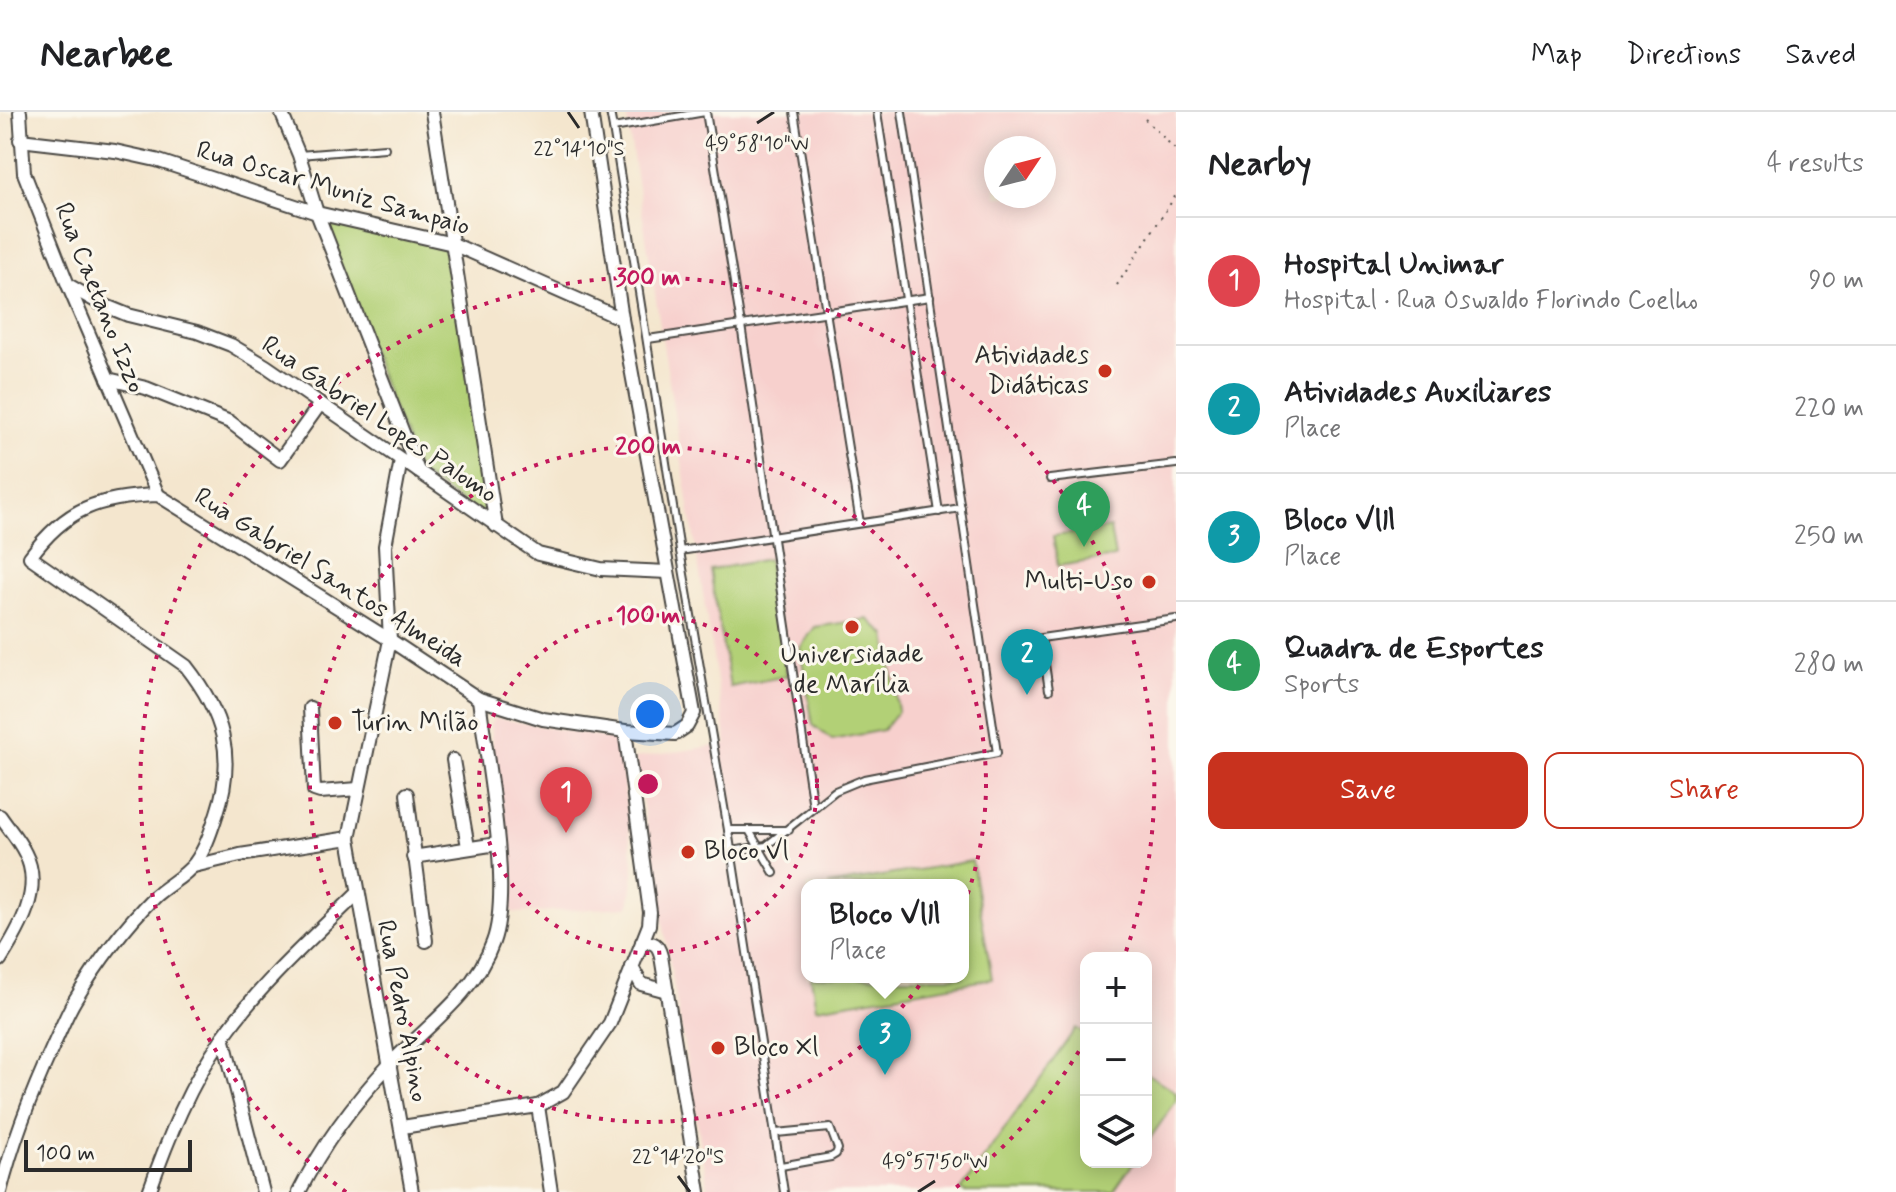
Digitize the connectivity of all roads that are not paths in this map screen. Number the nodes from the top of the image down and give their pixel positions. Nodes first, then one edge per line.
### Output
1 (20, 112) edge
2 (281, 112) edge
3 (432, 112) edge
4 (591, 112) edge
5 (610, 112) edge
6 (706, 112) edge
7 (794, 112) edge
8 (877, 112) edge
9 (902, 112) edge
10 (613, 128) junction
11 (20, 140) junction
12 (385, 148) dead end
13 (299, 155) junction
14 (317, 213) junction
15 (453, 244) junction
16 (68, 285) junction
17 (930, 297) junction
18 (906, 299) junction
19 (827, 312) junction
20 (622, 319) junction
21 (741, 325) junction
22 (648, 339) junction
23 (108, 379) junction
24 (320, 404) junction
25 (401, 460) junction
26 (1176, 464) edge
27 (418, 472) junction
28 (1050, 479) dead end
29 (158, 495) junction
30 (961, 508) junction
31 (939, 512) junction
32 (860, 523) junction
33 (496, 526) junction
34 (773, 537) junction
35 (680, 551) junction
36 (668, 572) junction
37 (1176, 619) edge
38 (390, 640) junction
39 (1049, 690) dead end
40 (479, 699) junction
41 (310, 708) dead end
42 (625, 731) junction
43 (453, 760) dead end
44 (358, 789) junction
45 (407, 794) dead end
46 (813, 807) junction
47 (0, 816) edge
48 (728, 830) junction
49 (789, 830) junction
50 (750, 832) junction
51 (349, 838) junction
52 (497, 844) junction
53 (468, 847) junction
54 (758, 849) junction
55 (730, 851) junction
56 (413, 857) junction
57 (194, 866) junction
58 (774, 873) dead end
59 (358, 893) junction
60 (426, 941) dead end
61 (642, 942) junction
62 (0, 960) edge
63 (632, 967) junction
64 (667, 991) junction
65 (223, 1037) junction
66 (391, 1064) junction
67 (538, 1106) junction
68 (402, 1127) junction
69 (776, 1133) junction
70 (781, 1166) junction
71 (0, 1192) edge
72 (149, 1192) edge
73 (263, 1192) edge
74 (299, 1192) edge
75 (412, 1192) edge
76 (551, 1192) edge
77 (699, 1192) edge
78 (784, 1192) edge

1 - 11 street, Rua Caetano Izzo
2 - 13 street
3 - 15 street
4 - 20 street
5 - 10 lane
6 - 10 lane
6 - 21 lane
7 - 19 lane
8 - 18 lane
9 - 17 lane
10 - 22 lane
11 - 14 street, Rua Oscar Muniz Sampaio
11 - 16 street, Rua Caetano Izzo
12 - 13 lane
13 - 14 street
14 - 15 street, Rua Oscar Muniz Sampaio
14 - 27 street
15 - 20 street, Rua Oscar Muniz Sampaio
15 - 33 street
16 - 23 street, Rua Caetano Izzo
16 - 24 street, Rua Gabriel Lopes Palomo
17 - 18 lane
17 - 30 lane
18 - 19 lane
18 - 31 lane
19 - 21 lane
19 - 32 lane
20 - 36 street
21 - 22 lane
21 - 34 lane
22 - 35 lane
23 - 24 street
23 - 29 street, Rua Caetano Izzo
24 - 25 street, Rua Gabriel Lopes Palomo
25 - 27 street, Rua Gabriel Lopes Palomo
25 - 38 street, Rua Pedro Alpino
26 - 28 lane
27 - 33 street, Rua Gabriel Lopes Palomo
29 - 38 street, Rua Gabriel Santos Almeida
29 - 57 street, Rua Gabriel Santos Almeida
30 - 31 lane
30 - 46 lane
31 - 32 lane
32 - 34 lane
33 - 36 street, Rua Gabriel Lopes Palomo
34 - 35 lane
34 - 46 lane
35 - 48 lane
36 - 42 street, Rua Gabriel Santos Almeida
37 - 39 lane
38 - 40 street, Rua Gabriel Santos Almeida
38 - 44 street, Rua Pedro Alpino
40 - 42 street, Rua Gabriel Santos Almeida
40 - 52 street
41 - 44 street
42 - 61 street
43 - 53 street
44 - 51 street, Rua Pedro Alpino
45 - 56 street
46 - 49 lane
47 - 62 street
48 - 50 lane
48 - 55 lane
49 - 50 lane
49 - 54 lane
50 - 54 lane
51 - 57 street
51 - 59 street, Rua Pedro Alpino
52 - 53 street
52 - 66 street
53 - 56 street
54 - 55 lane
54 - 58 lane
55 - 69 lane
56 - 60 street
57 - 71 street
59 - 65 street
59 - 66 street, Rua Pedro Alpino
61 - 63 street
61 - 64 street
63 - 64 street
63 - 67 street
64 - 77 street
65 - 72 street
65 - 73 street
66 - 68 street, Rua Pedro Alpino
66 - 74 street
67 - 68 street
67 - 76 street
68 - 75 street, Rua Pedro Alpino
69 - 70 lane
69 - 70 lane
70 - 78 lane

